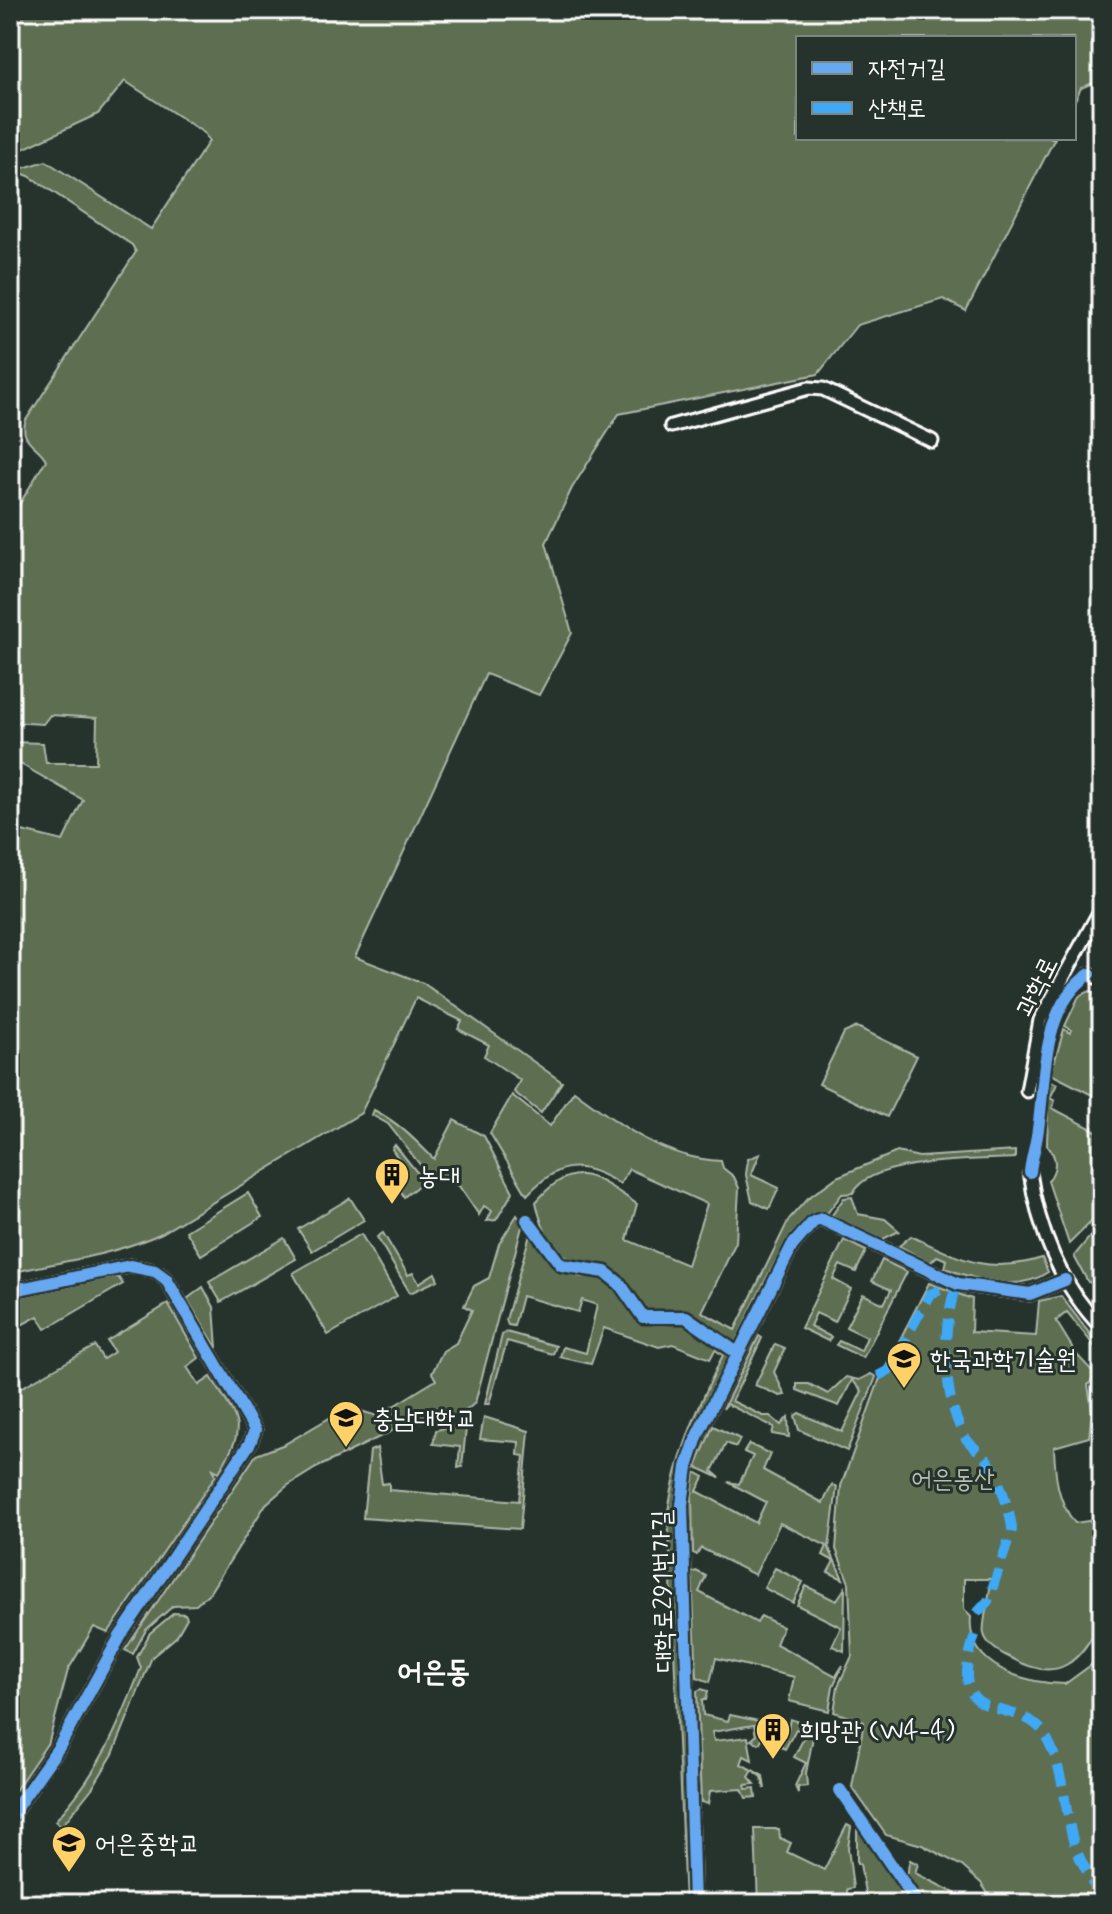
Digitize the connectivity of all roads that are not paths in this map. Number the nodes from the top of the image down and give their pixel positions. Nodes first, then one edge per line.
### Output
1 (671, 426) dead end
2 (932, 441) dead end
3 (1102, 907) edge
4 (1090, 974) dead end
5 (1102, 980) edge
6 (1027, 1091) dead end
7 (1030, 1172) dead end
8 (1065, 1280) junction
9 (10, 1291) edge
10 (1102, 1328) edge
11 (10, 1822) edge
12 (694, 1904) edge

1 - 2 street
3 - 6 street, 과학로
4 - 5 street
7 - 8 street
8 - 10 street
8 - 12 street, 대학로291번가길
9 - 11 street

